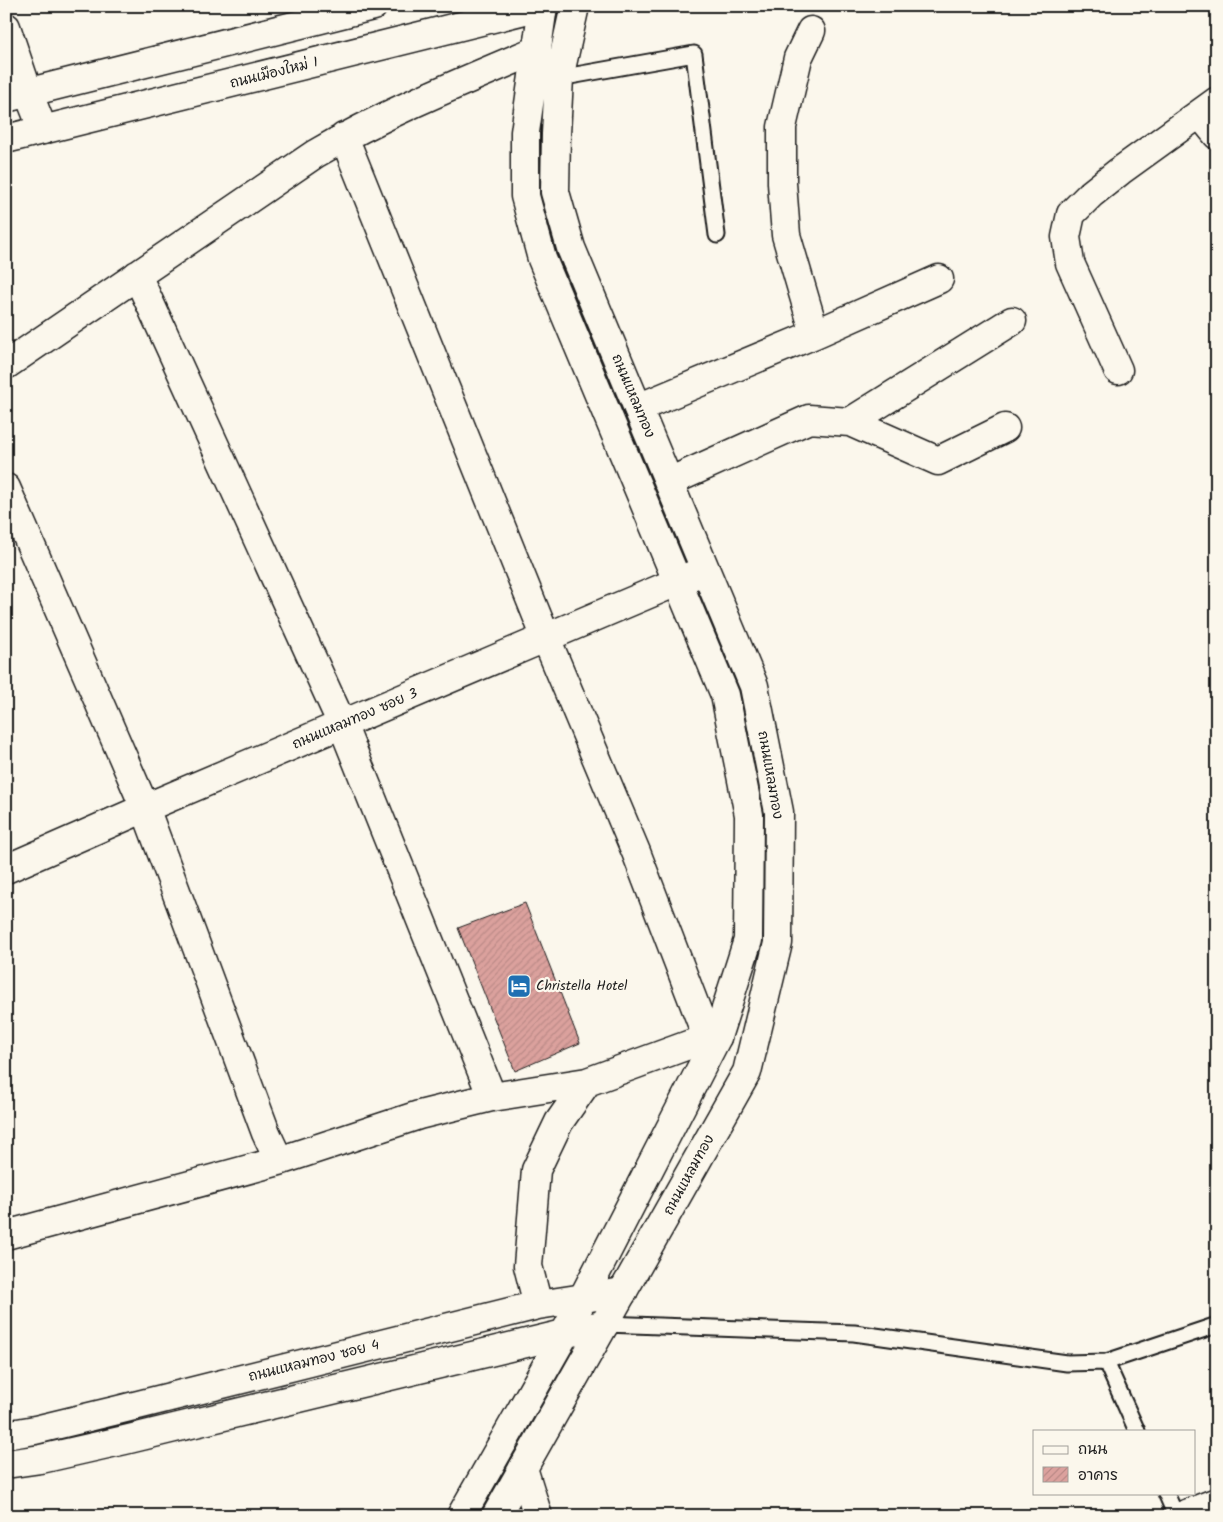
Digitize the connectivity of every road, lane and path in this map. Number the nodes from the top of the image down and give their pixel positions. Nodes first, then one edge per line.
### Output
1 (373, 6) edge
2 (542, 6) edge
3 (575, 6) edge
4 (6, 27) edge
5 (811, 31) dead end
6 (537, 50) junction
7 (559, 78) junction
8 (17, 95) edge
9 (1208, 107) edge
10 (43, 130) junction
11 (1217, 135) edge
12 (344, 137) junction
13 (6, 139) edge
14 (717, 236) dead end
15 (137, 275) junction
16 (939, 280) dead end
17 (1012, 321) dead end
18 (815, 334) junction
19 (6, 365) edge
20 (1118, 370) dead end
21 (638, 408) junction
22 (850, 422) junction
23 (1005, 428) dead end
24 (669, 482) junction
25 (6, 488) edge
26 (705, 570) junction
27 (678, 582) junction
28 (546, 638) junction
29 (342, 724) junction
30 (144, 808) junction
31 (7, 868) edge
32 (718, 1037) junction
33 (587, 1082) junction
34 (492, 1097) junction
35 (279, 1162) junction
36 (6, 1235) edge
37 (623, 1292) junction
38 (582, 1299) junction
39 (538, 1305) junction
40 (605, 1324) junction
41 (1217, 1325) edge
42 (564, 1335) junction
43 (1106, 1362) junction
44 (1137, 1430) edge
45 (6, 1435) edge
46 (6, 1464) edge
47 (523, 1468) junction
48 (1166, 1494) edge
49 (1217, 1502) edge
50 (462, 1516) edge
51 (496, 1516) edge
52 (538, 1516) edge
53 (1176, 1516) edge
54 (1181, 1516) edge

1 - 8 street
2 - 6 street, ถนนแหลมทอง
2 - 10 street, ถนนเมืองใหม่ 1
3 - 7 street, ถนนแหลมทอง
4 - 8 street
5 - 18 street
6 - 12 street
6 - 27 street, ถนนแหลมทอง
7 - 14 lane
7 - 21 street, ถนนแหลมทอง
8 - 10 street
9 - 11 street
9 - 20 street
10 - 13 street, ถนนเมืองใหม่ 1
12 - 15 street
12 - 28 street
15 - 19 street
15 - 29 street
16 - 18 street
17 - 22 street
18 - 21 street
21 - 24 street, ถนนแหลมทอง
22 - 23 street
22 - 24 street
24 - 26 street, ถนนแหลมทอง
25 - 30 street
26 - 27 street, ถนนแหลมทอง ซอย 3
26 - 37 street, ถนนแหลมทอง
27 - 28 street, ถนนแหลมทอง ซอย 3
27 - 32 street, ถนนแหลมทอง
28 - 29 street, ถนนแหลมทอง ซอย 3
28 - 32 street
29 - 30 street, ถนนแหลมทอง ซอย 3
29 - 34 street
30 - 31 street, ถนนแหลมทอง ซอย 3
30 - 35 street
32 - 33 street
32 - 38 street, ถนนแหลมทอง
33 - 34 street
33 - 39 street
34 - 35 street
35 - 36 street
37 - 38 street, ถนนแหลมทอง ซอย 4
37 - 40 street, ถนนแหลมทอง
38 - 39 street, ถนนแหลมทอง ซอย 4
38 - 42 street, ถนนแหลมทอง
39 - 45 street, ถนนแหลมทอง ซอย 4
40 - 42 street
40 - 43 lane
40 - 47 street, ถนนแหลมทอง
41 - 43 lane
42 - 46 street
42 - 50 street, ถนนแหลมทอง
43 - 44 lane
47 - 51 street, ถนนแหลมทอง
47 - 52 street
48 - 53 lane
49 - 54 street

